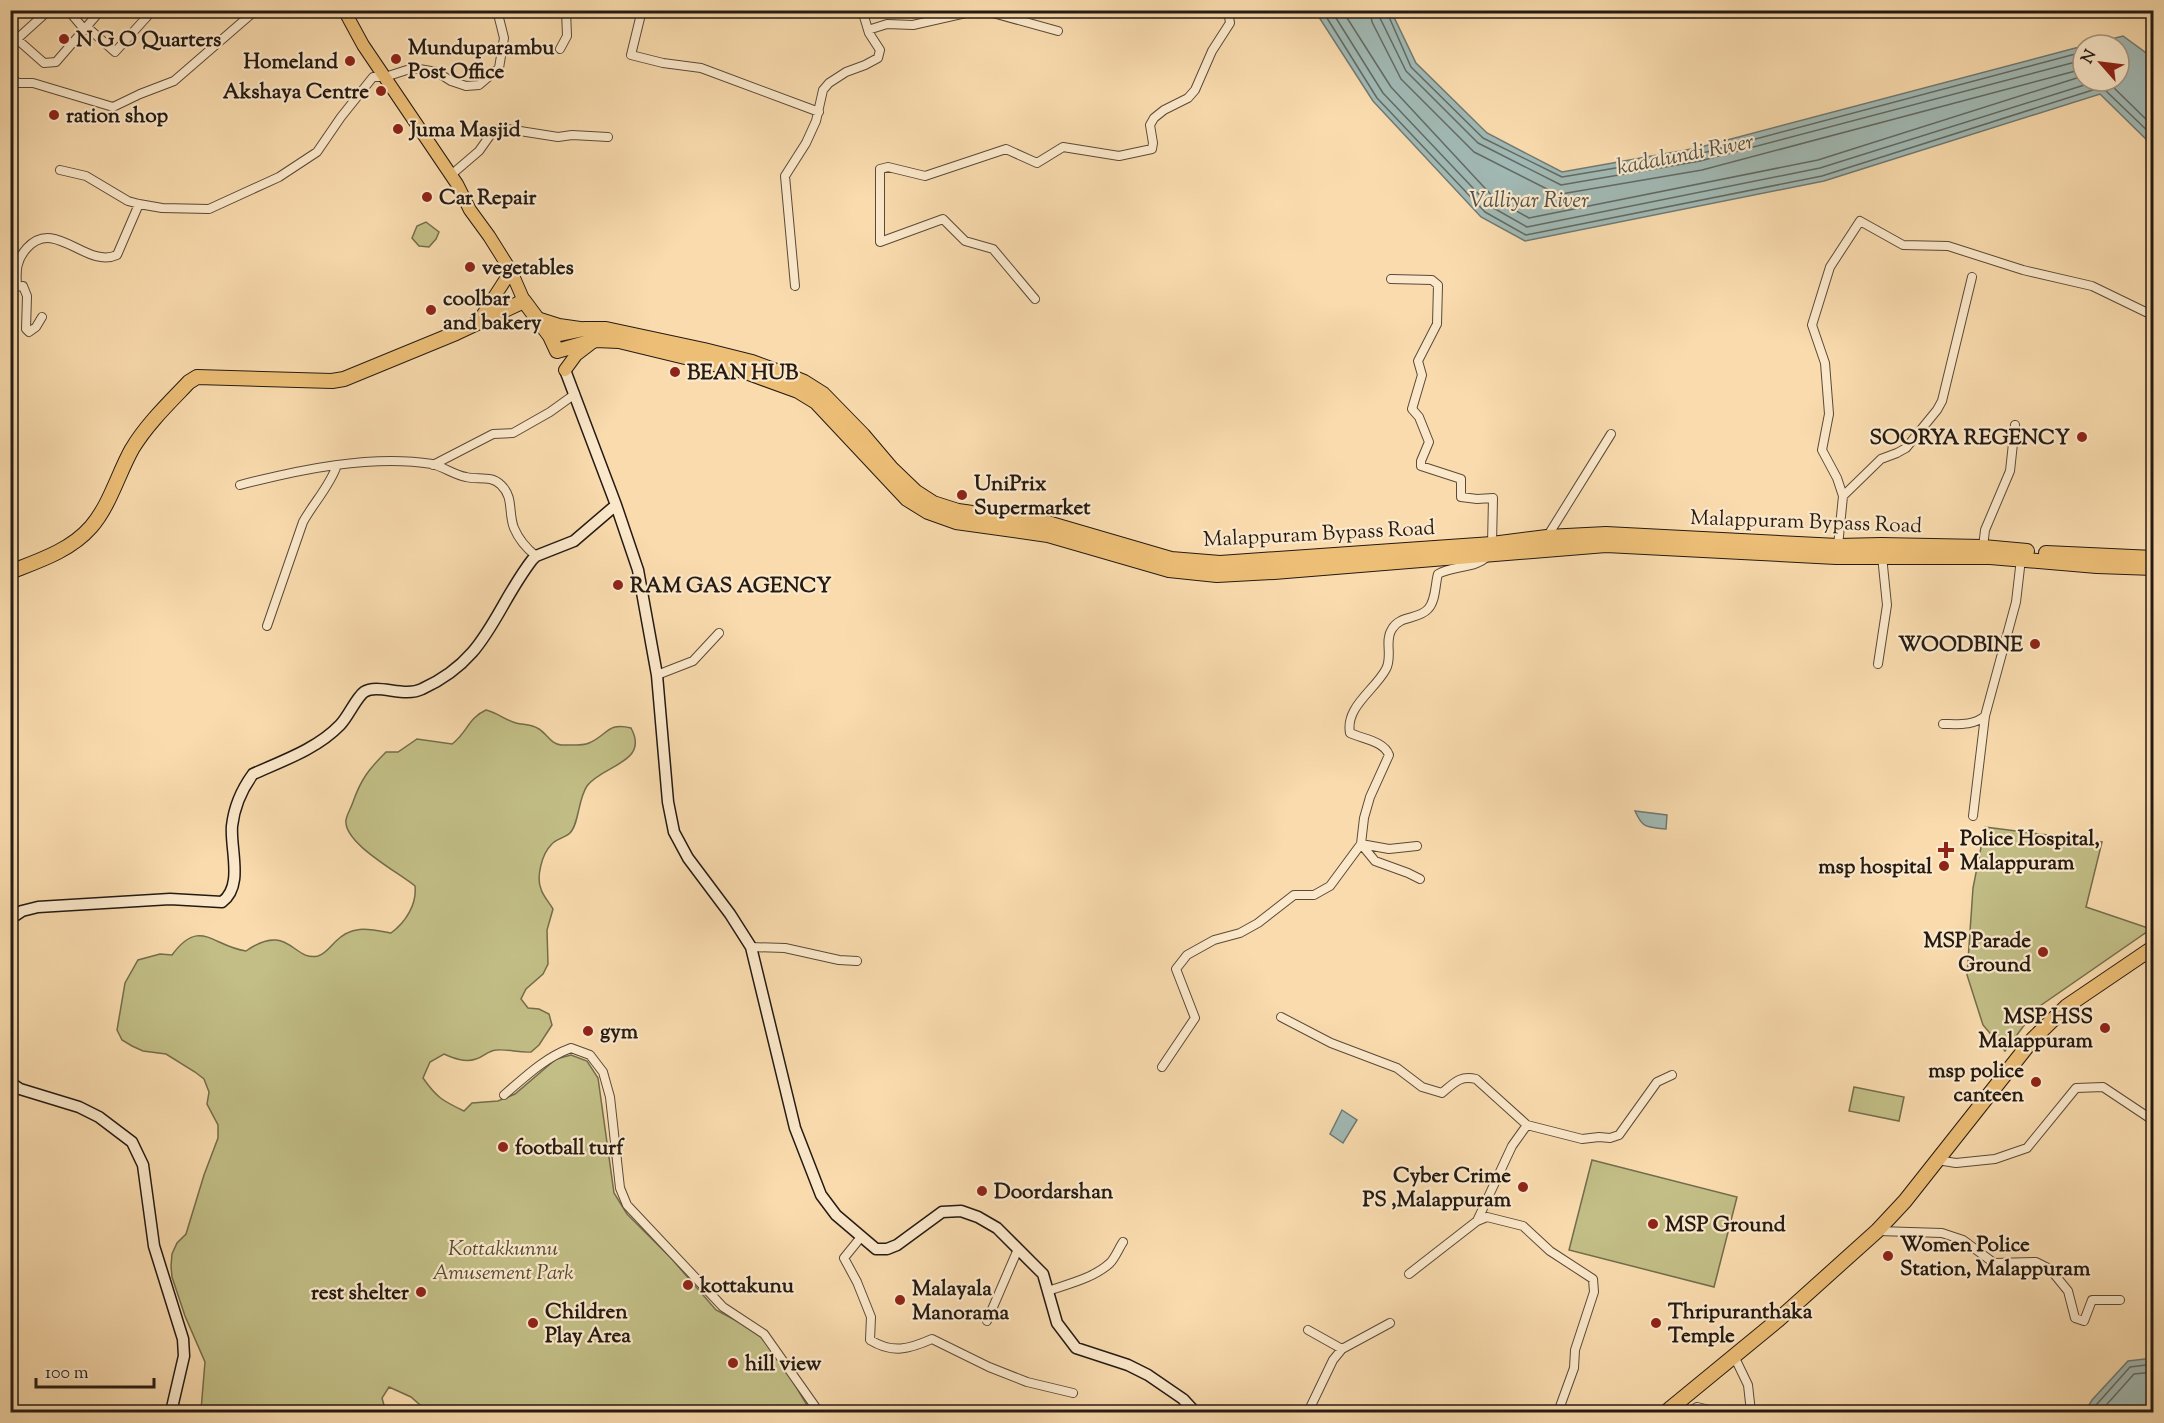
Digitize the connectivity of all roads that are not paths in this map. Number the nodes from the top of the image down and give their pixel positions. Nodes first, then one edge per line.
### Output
1 (49, 10) edge
2 (68, 10) edge
3 (101, 10) edge
4 (153, 10) edge
5 (256, 10) edge
6 (497, 10) edge
7 (566, 10) edge
8 (642, 10) edge
9 (862, 10) edge
10 (981, 10) edge
11 (1228, 10) edge
12 (344, 11) edge
13 (86, 28) junction
14 (868, 30) junction
15 (1058, 31) dead end
16 (10, 33) edge
17 (17, 39) junction
18 (560, 49) dead end
19 (10, 77) edge
20 (385, 77) junction
21 (819, 112) junction
22 (608, 136) dead end
23 (60, 170) dead end
24 (451, 175) junction
25 (139, 204) junction
26 (511, 271) junction
27 (1972, 277) dead end
28 (1391, 279) dead end
29 (17, 286) junction
30 (795, 286) dead end
31 (10, 298) edge
32 (1035, 299) dead end
33 (524, 301) junction
34 (2154, 316) edge
35 (42, 317) dead end
36 (537, 318) junction
37 (478, 322) junction
38 (584, 329) junction
39 (550, 336) junction
40 (596, 339) junction
41 (557, 351) junction
42 (565, 370) junction
43 (575, 394) junction
44 (2015, 425) dead end
45 (1611, 434) dead end
46 (337, 465) junction
47 (434, 465) junction
48 (240, 485) dead end
49 (1843, 495) junction
50 (616, 505) junction
51 (1547, 537) junction
52 (1838, 546) junction
53 (1983, 547) junction
54 (1490, 550) junction
55 (536, 556) junction
56 (1882, 556) junction
57 (2154, 558) edge
58 (2021, 560) junction
59 (2154, 568) edge
60 (10, 572) edge
61 (267, 626) dead end
62 (719, 633) dead end
63 (1878, 664) dead end
64 (657, 675) junction
65 (1985, 716) junction
66 (1943, 724) dead end
67 (1973, 816) dead end
68 (1361, 844) junction
69 (1417, 846) dead end
70 (1420, 879) dead end
71 (10, 919) edge
72 (751, 947) junction
73 (2154, 947) edge
74 (857, 962) dead end
75 (1281, 1017) dead end
76 (1162, 1067) dead end
77 (1672, 1076) dead end
78 (10, 1082) edge
79 (504, 1095) dead end
80 (2154, 1120) edge
81 (1527, 1125) junction
82 (1937, 1160) junction
83 (1477, 1221) junction
84 (1877, 1231) junction
85 (861, 1238) junction
86 (1123, 1242) dead end
87 (1018, 1249) junction
88 (1409, 1274) dead end
89 (1047, 1291) junction
90 (2120, 1300) dead end
91 (987, 1321) dead end
92 (1390, 1323) dead end
93 (1308, 1330) dead end
94 (1342, 1348) junction
95 (1734, 1356) junction
96 (1073, 1393) dead end
97 (171, 1413) edge
98 (819, 1413) edge
99 (1195, 1413) edge
100 (1308, 1413) edge
101 (1558, 1413) edge
102 (1666, 1413) edge
103 (1689, 1413) edge
104 (1718, 1413) edge
105 (1750, 1413) edge

1 - 17 street
2 - 13 street
3 - 13 street
4 - 13 street
5 - 19 street
6 - 20 street
7 - 18 street
8 - 21 street
9 - 14 street
10 - 14 street
10 - 15 street
11 - 32 street
12 - 20 main road
13 - 17 street
14 - 21 street
16 - 17 street
20 - 24 main road
20 - 25 street
21 - 30 street
22 - 24 street
23 - 25 street
24 - 26 main road
25 - 29 street
26 - 33 main road
26 - 37 main road
27 - 49 street
28 - 54 street
29 - 31 street
29 - 35 street
33 - 36 highway
33 - 37 highway
34 - 49 street
36 - 38 main road
36 - 39 highway
37 - 60 highway
38 - 39 highway, Malappuram Bypass Road
38 - 54 highway, Malappuram Bypass Road
39 - 41 highway
40 - 41 highway, Malappuram Bypass Road
40 - 42 main road
40 - 54 highway, Malappuram Bypass Road
41 - 42 main road
42 - 43 main road
43 - 47 street
43 - 50 main road
44 - 53 street
45 - 51 street
46 - 47 street
46 - 48 street
46 - 61 street
47 - 55 street
49 - 52 street
50 - 55 main road
50 - 64 main road
51 - 52 highway, Malappuram Bypass Road
51 - 54 highway, Malappuram Bypass Road
52 - 53 highway, Malappuram Bypass Road
53 - 57 highway, Malappuram Bypass Road
54 - 56 highway, Malappuram Bypass Road
54 - 68 street
55 - 71 main road
56 - 58 highway, Malappuram Bypass Road
56 - 63 street
58 - 59 highway, Malappuram Bypass Road
58 - 65 street
62 - 64 street
64 - 72 main road
65 - 66 street
65 - 67 street
68 - 69 street
68 - 70 street
68 - 76 street
72 - 74 street
72 - 85 main road
73 - 82 highway
75 - 81 street
77 - 81 street
78 - 97 main road
79 - 98 street
80 - 82 street
81 - 83 street
82 - 84 highway
83 - 88 street
83 - 101 street
84 - 90 street
84 - 95 highway
85 - 87 main road
85 - 96 street
86 - 89 street
87 - 89 main road
87 - 91 street
89 - 99 main road
92 - 94 street
93 - 94 street
94 - 100 street
95 - 102 highway
95 - 105 street
103 - 104 street

